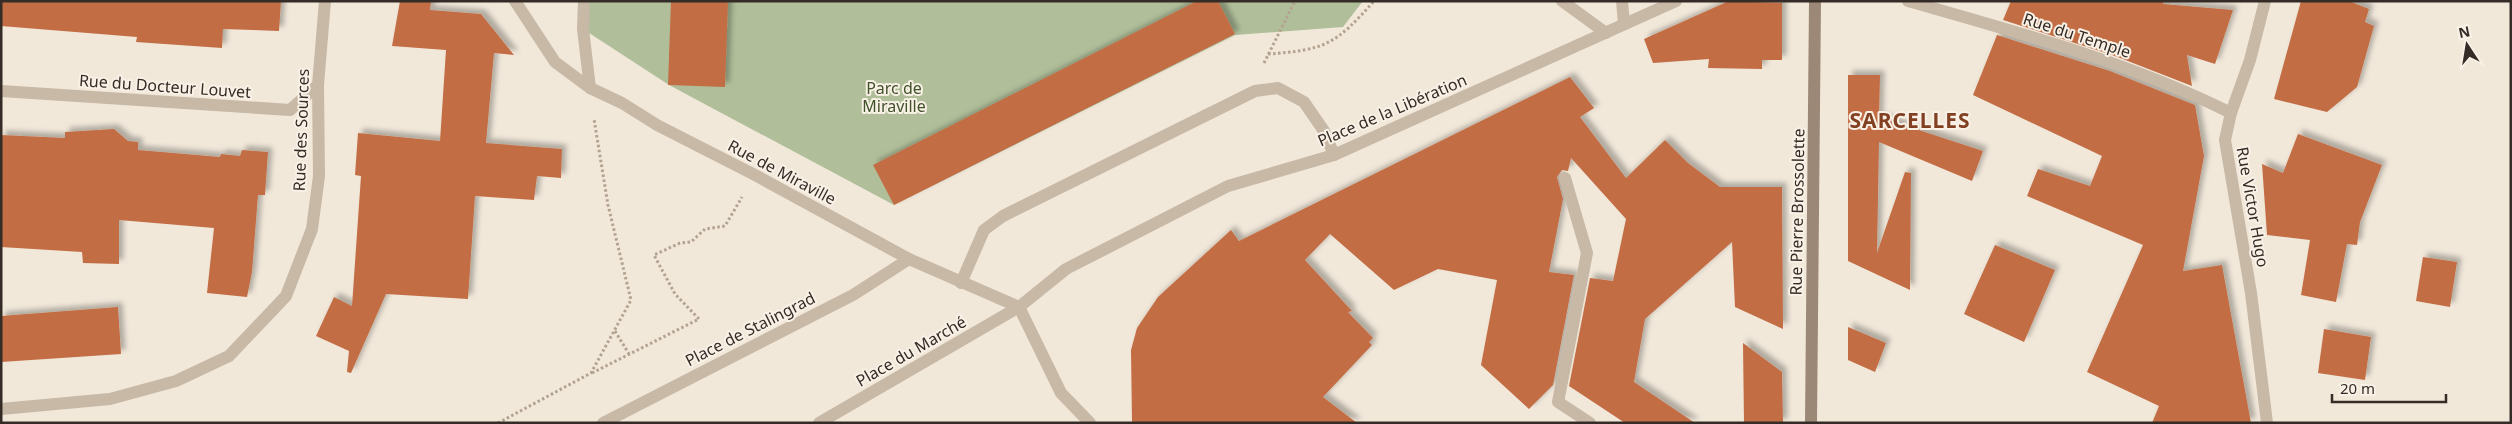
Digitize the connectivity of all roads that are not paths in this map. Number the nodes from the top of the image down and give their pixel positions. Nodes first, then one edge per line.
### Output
1 (325, 1) edge
2 (515, 1) edge
3 (584, 1) edge
4 (1562, 1) edge
5 (1622, 1) edge
6 (1676, 1) edge
7 (1815, 1) edge
8 (1908, 1) edge
9 (2265, 1) edge
10 (1624, 24) junction
11 (1606, 33) junction
12 (318, 85) junction
13 (590, 88) junction
14 (1, 91) edge
15 (2231, 113) junction
16 (1334, 155) junction
17 (1565, 178) dead end
18 (909, 259) junction
19 (961, 283) junction
20 (1019, 307) junction
21 (1, 409) edge
22 (603, 423) edge
23 (819, 423) edge
24 (1090, 423) edge
25 (1590, 423) edge
26 (1811, 423) edge
27 (2267, 423) edge

1 - 12 street, Rue des Sources
2 - 13 street, Rue de Miraville
3 - 13 street
4 - 11 street
5 - 10 street
6 - 10 street, Place de la Libération
7 - 26 main road, Rue Pierre Brossolette
8 - 15 street, Rue du Temple
9 - 15 street, Rue Victor Hugo
10 - 11 street, Place de la Libération
11 - 16 street, Place de la Libération
12 - 14 street, Rue du Docteur Louvet
12 - 21 street, Rue des Sources
13 - 18 street, Rue de Miraville
15 - 27 street, Rue Victor Hugo
16 - 19 street
16 - 20 street, Place de la Libération
17 - 25 street
18 - 19 street, Rue de Miraville
18 - 22 street, Place de Stalingrad
19 - 20 street
20 - 23 street, Place du Marché
20 - 24 street

